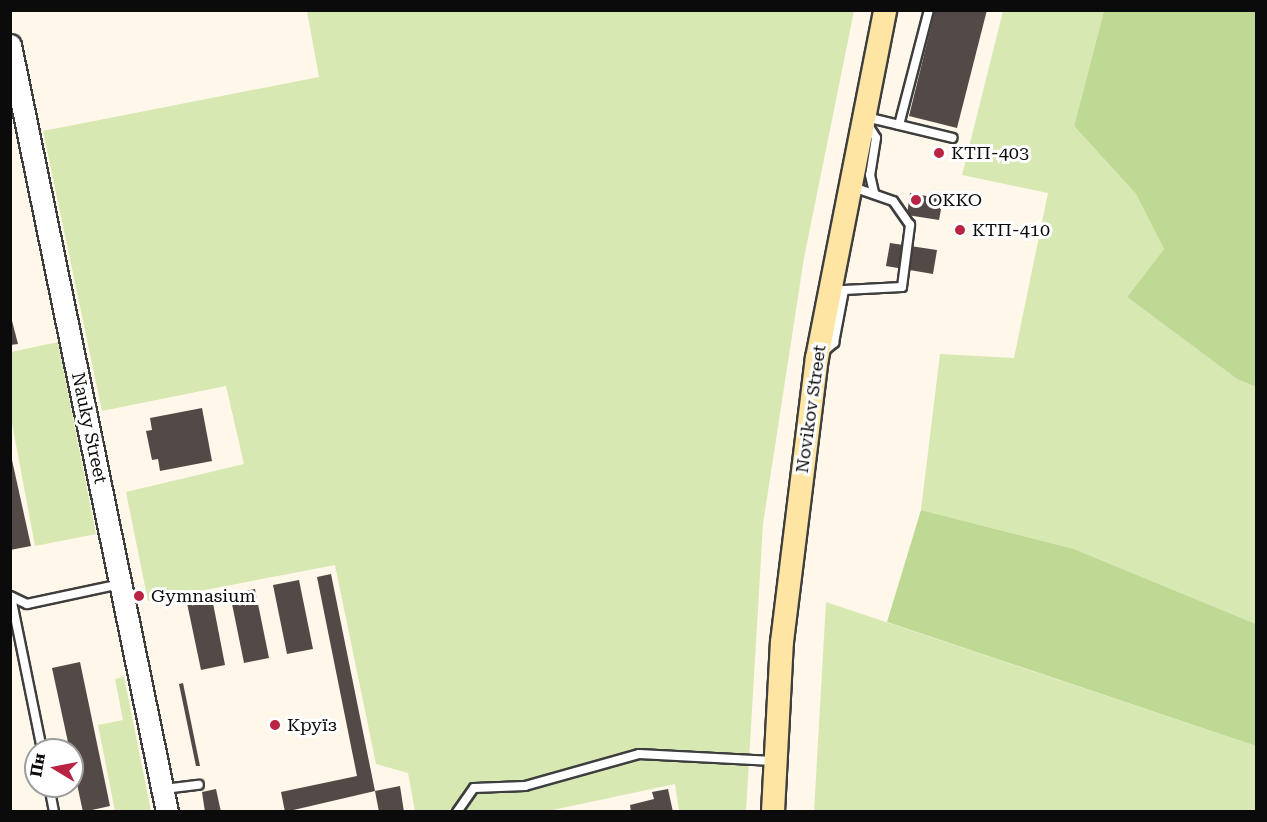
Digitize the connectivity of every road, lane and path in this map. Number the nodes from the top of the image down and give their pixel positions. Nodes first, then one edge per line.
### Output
1 (885, 10) edge
2 (929, 10) edge
3 (10, 45) edge
4 (861, 115) junction
5 (899, 125) junction
6 (953, 138) dead end
7 (847, 186) junction
8 (874, 192) junction
9 (836, 288) junction
10 (120, 584) junction
11 (11, 596) edge
12 (40, 738) edge
13 (775, 761) junction
14 (199, 785) dead end
15 (162, 789) junction
16 (166, 811) edge
17 (457, 812) edge
18 (773, 812) edge

1 - 4 main road, Novikov Street
2 - 5 lane
3 - 10 street, Nauky Street
4 - 5 lane
4 - 7 main road, Novikov Street
4 - 8 lane
5 - 6 lane
7 - 8 lane
7 - 9 main road, Novikov Street
8 - 9 lane
9 - 13 main road, Novikov Street
10 - 11 lane
10 - 15 street, Nauky Street
11 - 12 lane
13 - 17 lane
13 - 18 main road, Novikov Street
14 - 15 lane
15 - 16 street, Nauky Street

